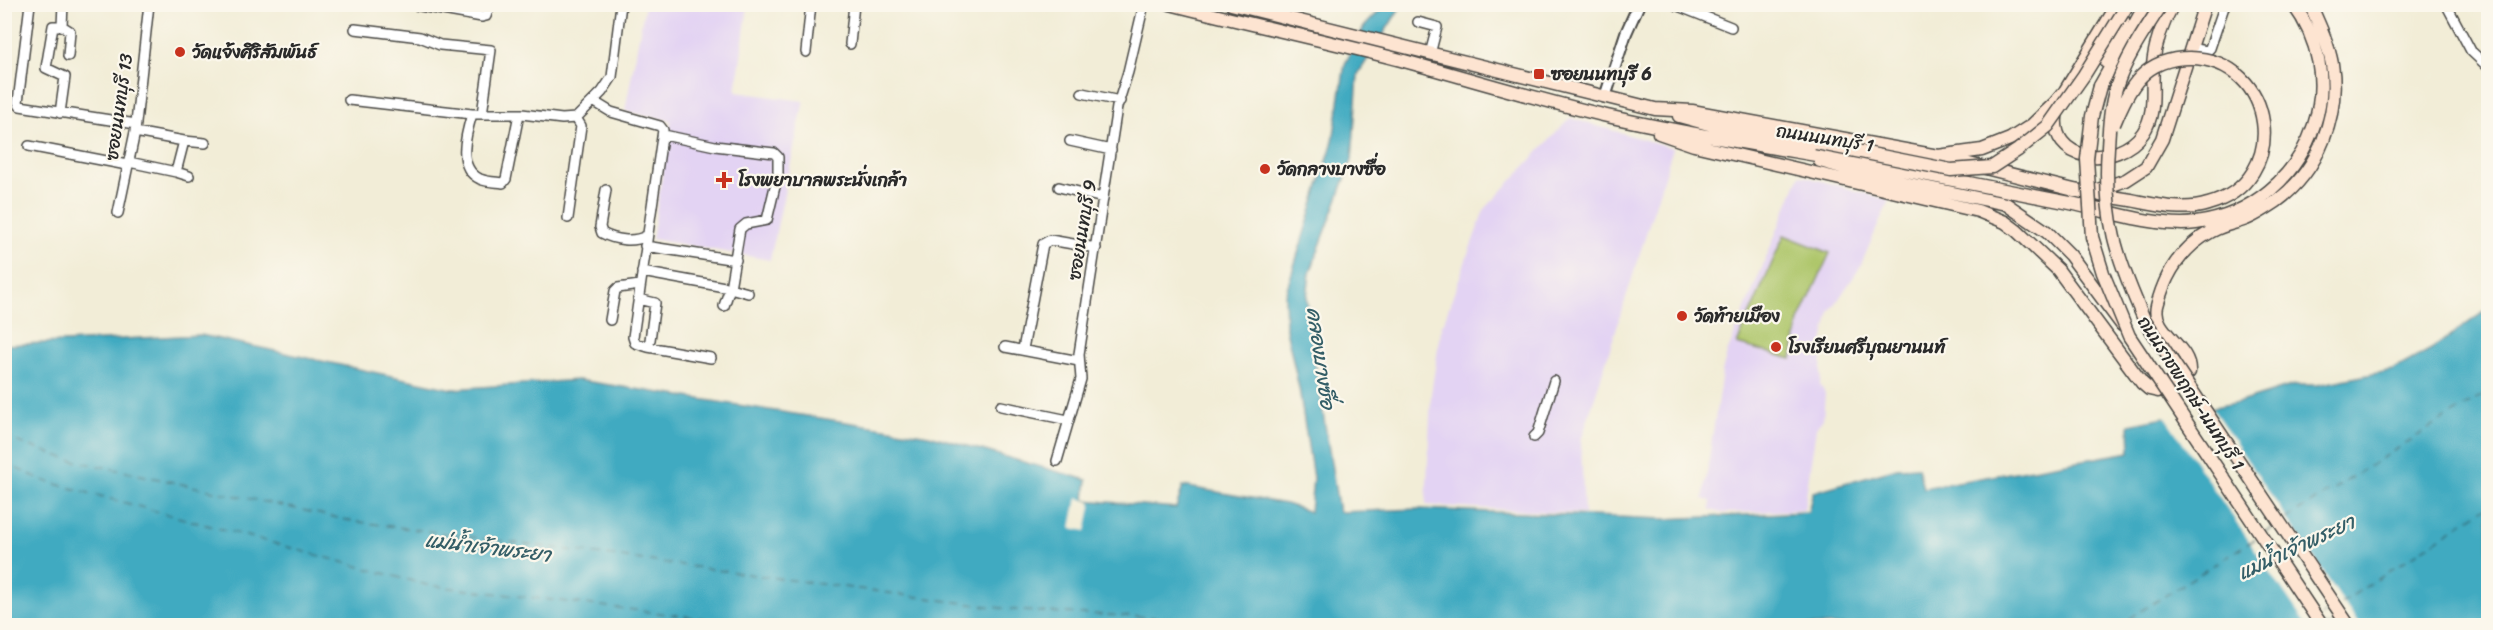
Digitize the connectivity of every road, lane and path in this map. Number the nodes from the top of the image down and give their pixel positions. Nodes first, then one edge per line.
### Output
1 (30, 4) edge
2 (63, 4) edge
3 (149, 4) edge
4 (409, 4) edge
5 (490, 4) edge
6 (621, 4) edge
7 (811, 4) edge
8 (854, 4) edge
9 (1144, 4) edge
10 (1170, 4) edge
11 (1231, 4) edge
12 (1638, 4) edge
13 (1673, 4) edge
14 (2118, 4) edge
15 (2130, 4) edge
16 (2146, 4) edge
17 (2162, 4) edge
18 (2173, 4) edge
19 (2205, 4) edge
20 (2225, 4) edge
21 (2293, 4) edge
22 (2310, 4) edge
23 (2446, 4) edge
24 (1418, 22) dead end
25 (62, 26) junction
26 (1731, 27) dead end
27 (356, 29) dead end
28 (850, 44) dead end
29 (2190, 48) junction
30 (806, 52) dead end
31 (1430, 54) junction
32 (68, 56) dead end
33 (2488, 67) edge
34 (2100, 86) junction
35 (2065, 91) junction
36 (1082, 93) dead end
37 (1605, 96) junction
38 (349, 100) dead end
39 (1120, 100) junction
40 (593, 101) junction
41 (1655, 109) junction
42 (60, 113) junction
43 (477, 114) junction
44 (519, 114) junction
45 (1607, 116) junction
46 (576, 118) junction
47 (136, 128) junction
48 (664, 135) junction
49 (2108, 136) junction
50 (184, 141) junction
51 (1070, 141) dead end
52 (205, 143) dead end
53 (29, 146) dead end
54 (1111, 150) junction
55 (1796, 153) junction
56 (1938, 156) junction
57 (128, 163) junction
58 (176, 172) junction
59 (189, 176) dead end
60 (1059, 187) dead end
61 (606, 190) dead end
62 (2074, 191) junction
63 (1103, 198) junction
64 (118, 213) dead end
65 (568, 218) dead end
66 (646, 241) junction
67 (1096, 248) junction
68 (736, 260) junction
69 (642, 272) junction
70 (640, 285) junction
71 (730, 288) junction
72 (748, 293) dead end
73 (638, 299) junction
74 (724, 306) dead end
75 (610, 320) dead end
76 (2129, 336) junction
77 (650, 340) dead end
78 (1005, 346) dead end
79 (1023, 349) junction
80 (711, 358) dead end
81 (1079, 361) junction
82 (1554, 381) dead end
83 (1001, 406) dead end
84 (1068, 420) junction
85 (1534, 438) dead end
86 (1057, 461) dead end
87 (2322, 626) edge
88 (2349, 626) edge

1 - 42 street
2 - 25 street
3 - 47 street, ซอยนนทบุรี 13
4 - 5 street
6 - 40 street
7 - 30 street
8 - 28 street
9 - 39 street, ซอยนนทบุรี 9
10 - 45 main road, ถนนนนทบุรี 1
11 - 31 main road, ถนนนนทบุรี 1
12 - 37 street
13 - 26 street
14 - 35 main road, ถนนนนทบุรี 1
15 - 34 main road, bridge
15 - 41 main road, bridge
16 - 34 main road
17 - 49 main road, ถนนราชพฤกษ์-นนทบุรี 1, bridge
18 - 35 main road
19 - 29 main road
20 - 29 street
21 - 55 main road, ถนนนนทบุรี 1
22 - 45 main road
23 - 33 street
24 - 31 street
25 - 32 street
25 - 42 street
27 - 43 street
29 - 62 main road
31 - 37 main road, ถนนนนทบุรี 1
34 - 76 main road, ถนนราชพฤกษ์-นนทบุรี 1, bridge
35 - 56 main road, ถนนนนทบุรี 1
36 - 39 street
37 - 41 main road, ถนนนนทบุรี 1
38 - 43 street
39 - 54 street, ซอยนนทบุรี 9
40 - 46 street
40 - 48 street
41 - 56 main road, ถนนนนทบุรี 1
42 - 47 street
43 - 44 street
43 - 44 street
44 - 46 street
45 - 55 main road, ถนนนนทบุรี 1
46 - 65 street
47 - 50 street
47 - 57 street, ซอยนนทบุรี 13
48 - 66 street
48 - 68 street
49 - 62 main road, bridge
49 - 88 main road, ถนนราชพฤกษ์-นนทบุรี 1, bridge
50 - 52 street
50 - 58 street
51 - 54 street
53 - 57 street
54 - 63 street, ซอยนนทบุรี 9
55 - 76 main road, bridge
56 - 62 main road
57 - 58 street
57 - 64 street, ซอยนนทบุรี 13
58 - 59 street
60 - 63 street
61 - 66 street
63 - 67 street, ซอยนนทบุรี 9
66 - 68 street
66 - 69 street
67 - 79 street
67 - 81 street, ซอยนนทบุรี 9
68 - 71 street
69 - 70 street
69 - 71 street
70 - 73 street
70 - 75 street
71 - 72 street
71 - 74 street
73 - 77 street
73 - 80 street
76 - 87 main road, ถนนราชพฤกษ์-นนทบุรี 1, bridge
78 - 79 street
79 - 81 street
81 - 84 street, ซอยนนทบุรี 9
82 - 85 street
83 - 84 street
84 - 86 street, ซอยนนทบุรี 9

